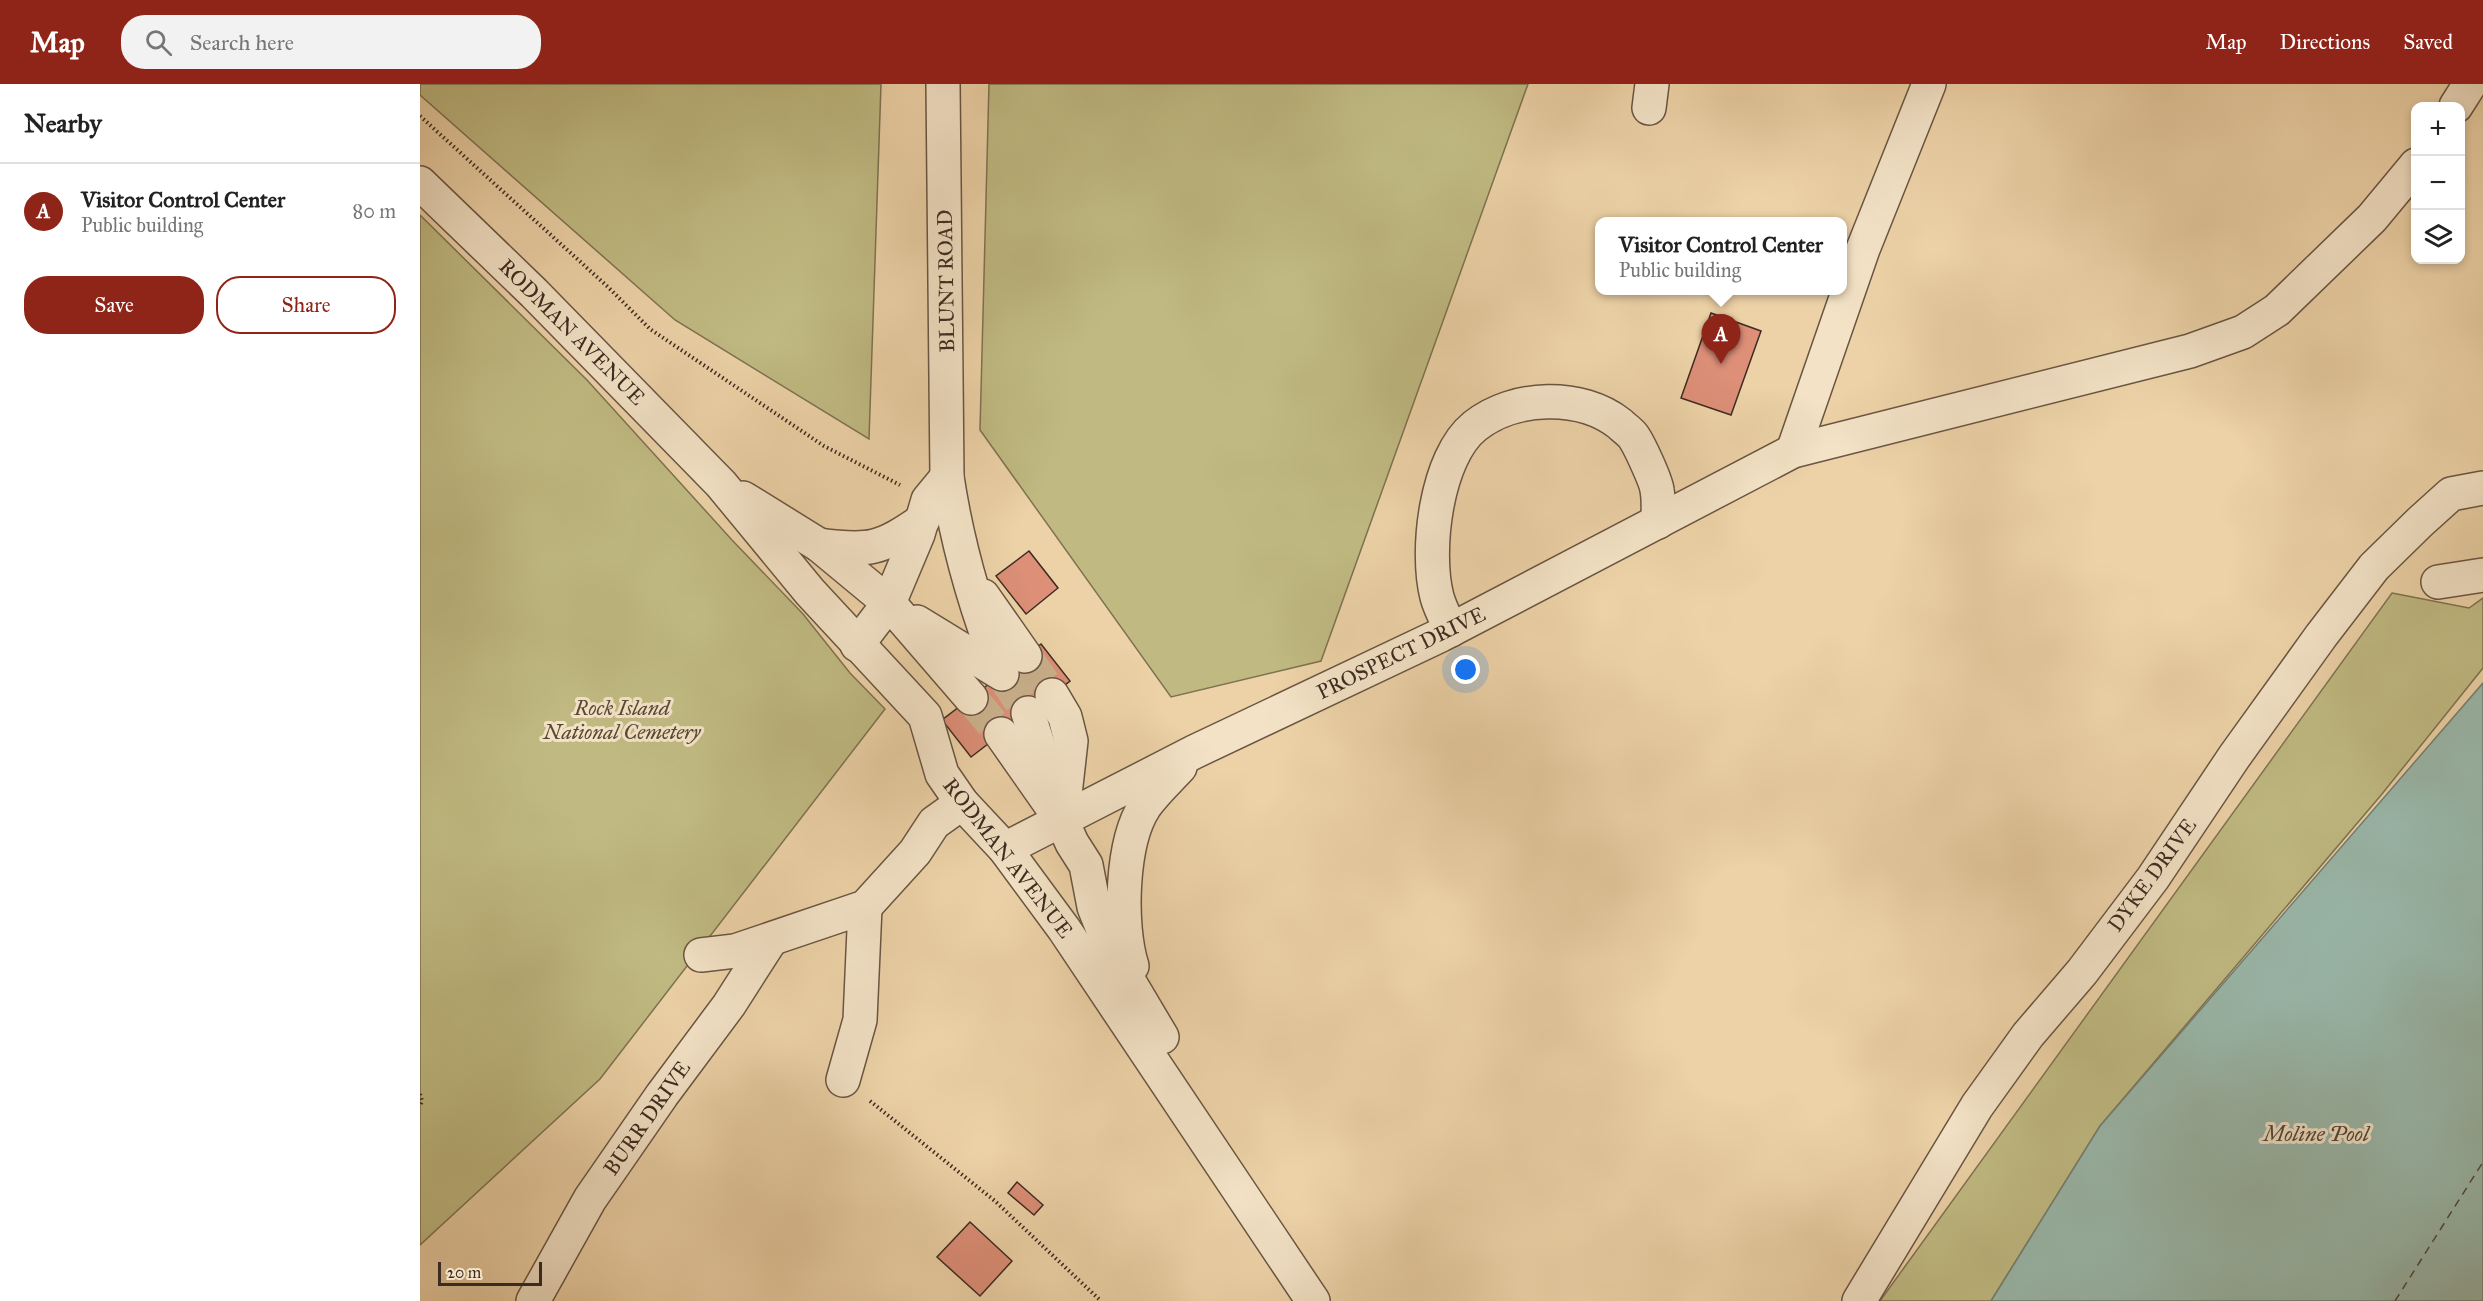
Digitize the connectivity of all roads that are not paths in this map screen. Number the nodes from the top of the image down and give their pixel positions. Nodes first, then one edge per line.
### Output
1 (943, 84) edge
2 (1929, 84) edge
3 (2470, 84) edge
4 (2459, 102) edge
5 (2411, 170) edge
6 (420, 183) edge
7 (1793, 451) junction
8 (721, 484) junction
9 (2483, 488) edge
10 (933, 499) junction
11 (1658, 522) junction
12 (819, 545) junction
13 (2483, 575) edge
14 (2438, 582) dead end
15 (889, 603) junction
16 (1451, 630) junction
17 (857, 645) junction
18 (971, 698) tunnel mouth
19 (1040, 704) tunnel mouth
20 (1001, 734) tunnel mouth
21 (1194, 752) junction
22 (962, 802) junction
23 (1062, 821) junction
24 (1005, 849) junction
25 (865, 907) junction
26 (770, 941) junction
27 (701, 956) dead end
28 (1144, 1008) junction
29 (843, 1080) road end
30 (1200, 1130) junction
31 (533, 1301) edge
32 (1313, 1301) edge
33 (1859, 1301) edge

1 - 10 street, BLUNT ROAD
2 - 7 street
3 - 4 street
5 - 7 street, PROSPECT DRIVE
6 - 8 street, RODMAN AVENUE
7 - 11 street, PROSPECT DRIVE
8 - 12 street, RODMAN AVENUE
8 - 17 street, RODMAN AVENUE
9 - 33 street, DYKE DRIVE
10 - 12 street
10 - 15 street, BLUNT ROAD
10 - 15 street, BLUNT ROAD
11 - 16 street, PROSPECT DRIVE
11 - 16 street
12 - 15 street, RODMAN AVENUE
13 - 14 street
15 - 17 street, BLUNT ROAD
15 - 18 street, RODMAN AVENUE
16 - 21 street, PROSPECT DRIVE
17 - 22 street, RODMAN AVENUE
19 - 23 street
20 - 23 street, RODMAN AVENUE
21 - 23 street, PROSPECT DRIVE
21 - 28 street
22 - 24 street, RODMAN AVENUE
22 - 25 street
23 - 24 street, PROSPECT DRIVE
23 - 28 street, RODMAN AVENUE
24 - 30 street, RODMAN AVENUE
25 - 26 street
25 - 29 street
26 - 27 street
26 - 31 street, BURR DRIVE
28 - 30 street, RODMAN AVENUE
30 - 32 street, RODMAN AVENUE

